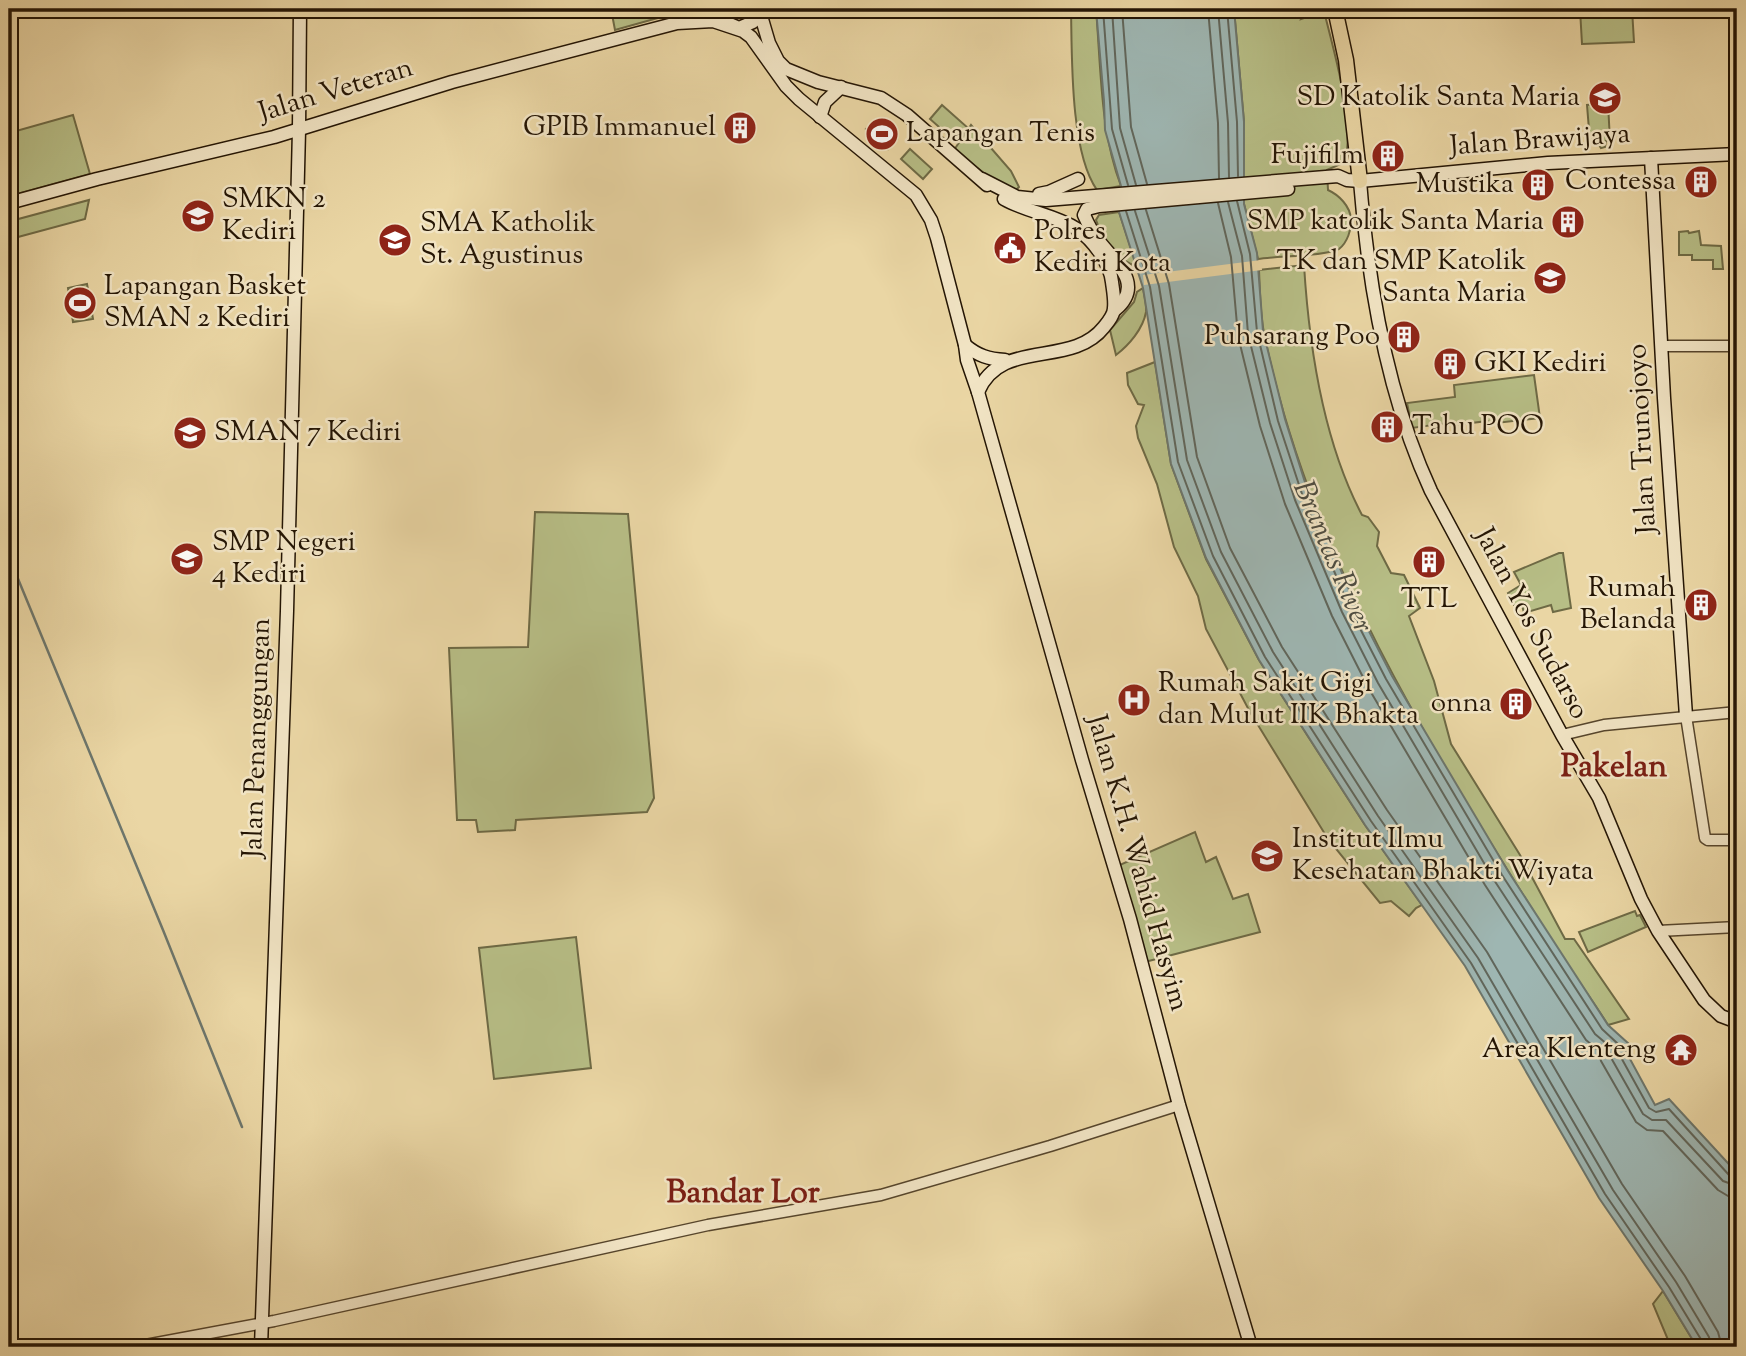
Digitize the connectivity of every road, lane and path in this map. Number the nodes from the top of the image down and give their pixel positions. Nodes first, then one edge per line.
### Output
1 (300, 9) edge
2 (706, 9) edge
3 (720, 9) edge
4 (759, 9) edge
5 (1363, 9) edge
6 (1335, 12) edge
7 (677, 23) junction
8 (734, 27) junction
9 (841, 87) junction
10 (820, 117) junction
11 (299, 130) junction
12 (1737, 154) edge
13 (1651, 158) junction
14 (982, 179) junction
15 (1077, 180) dead end
16 (1354, 180) junction
17 (1026, 199) junction
18 (1098, 201) junction
19 (9, 203) edge
20 (1115, 310) junction
21 (965, 345) junction
22 (1662, 346) junction
23 (1737, 346) edge
24 (1009, 360) junction
25 (978, 392) junction
26 (1737, 712) edge
27 (1686, 716) junction
28 (1562, 734) junction
29 (1737, 840) edge
30 (1737, 927) edge
31 (1658, 931) junction
32 (1737, 1022) edge
33 (1179, 1105) junction
34 (262, 1323) junction
35 (135, 1347) edge
36 (261, 1347) edge
37 (1251, 1347) edge

1 - 11 main road, Jalan Penanggungan
2 - 7 main road
3 - 8 main road, Jalan K.H. Wahid Hasyim
4 - 8 main road
4 - 9 main road
5 - 6 street
6 - 16 main road
7 - 8 main road
7 - 11 main road, Jalan Veteran
8 - 10 main road, Jalan K.H. Wahid Hasyim
9 - 10 main road
9 - 14 main road
10 - 21 main road, Jalan K.H. Wahid Hasyim
11 - 19 main road, Jalan Veteran
11 - 34 main road, Jalan Penanggungan
12 - 13 main road, Jalan Brawijaya
13 - 16 main road, Jalan Brawijaya
13 - 22 main road, Jalan Trunojoyo
14 - 17 main road
14 - 20 main road
15 - 17 main road
16 - 18 main road, Jalan Brawijaya
16 - 28 main road, Jalan Yos Sudarso
17 - 18 main road, Jalan Brawijaya
18 - 20 main road
20 - 24 main road
21 - 24 main road
21 - 25 main road, Jalan K.H. Wahid Hasyim
22 - 23 street
22 - 27 main road, Jalan Trunojoyo
24 - 25 main road
25 - 33 main road, Jalan K.H. Wahid Hasyim
26 - 27 street
27 - 28 street
27 - 29 street
28 - 31 main road, Jalan Yos Sudarso
30 - 31 street
31 - 32 main road, Jalan Yos Sudarso
33 - 34 street
33 - 37 main road, Jalan K.H. Wahid Hasyim
34 - 35 street
34 - 36 main road, Jalan Penanggungan

